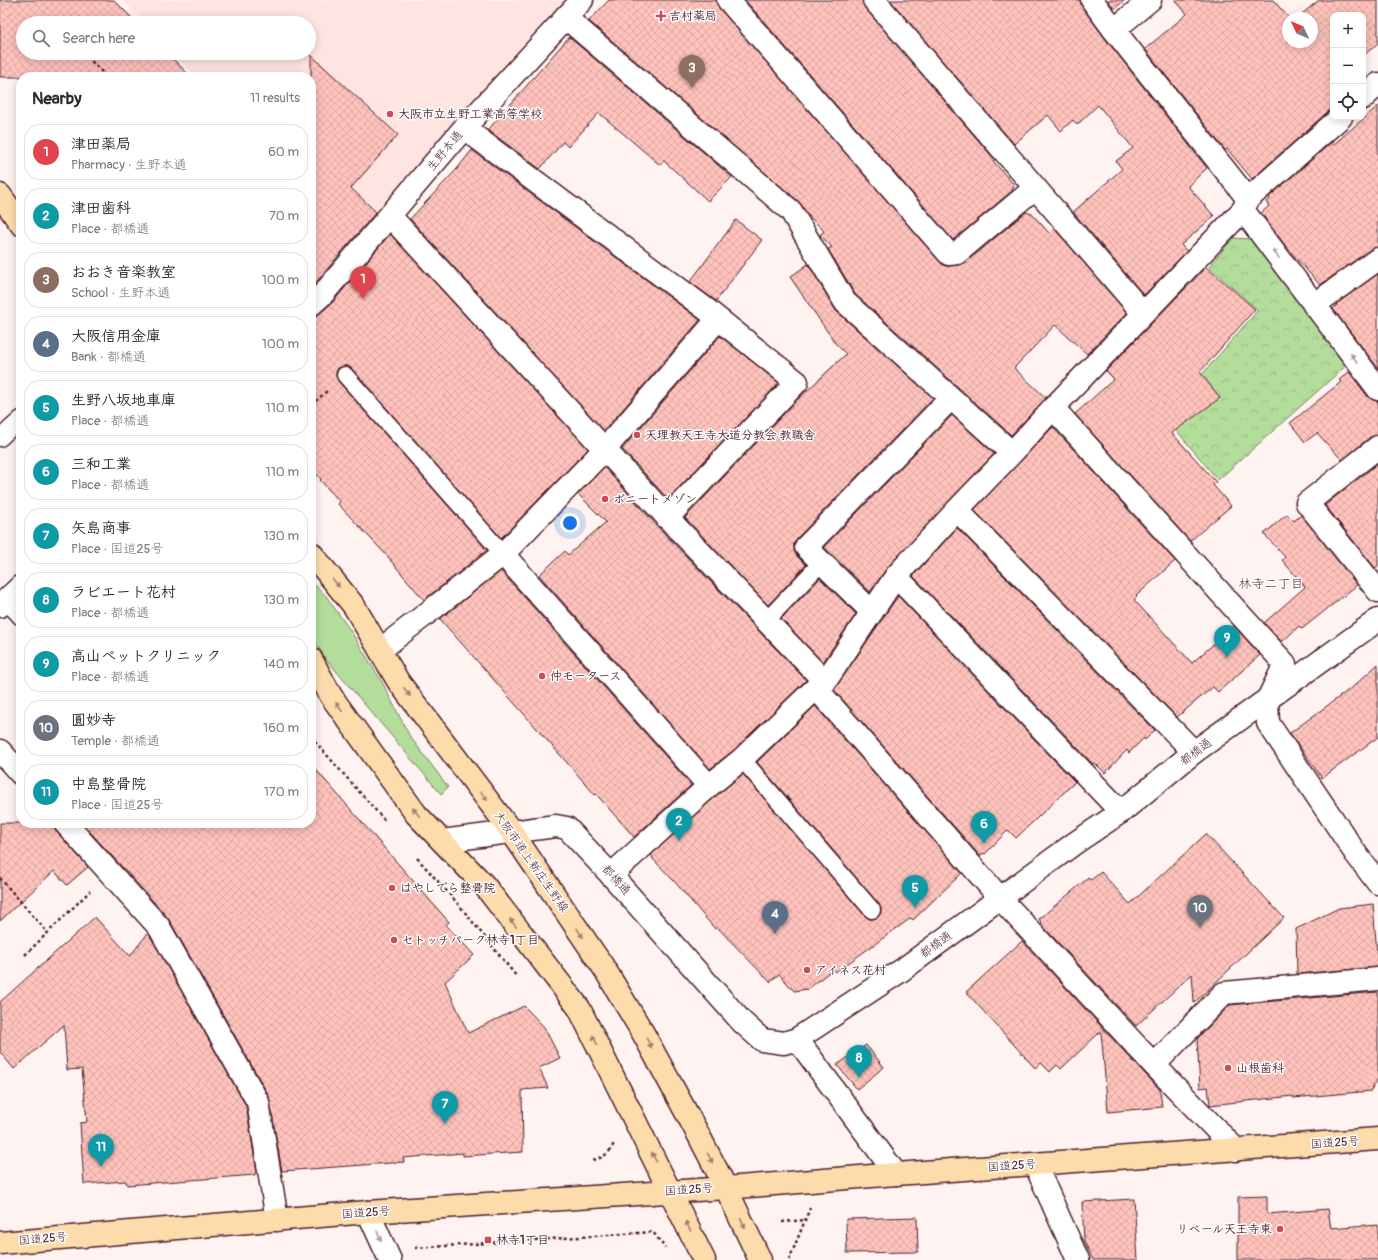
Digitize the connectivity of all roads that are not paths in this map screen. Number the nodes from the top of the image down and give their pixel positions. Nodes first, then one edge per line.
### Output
1 (582, 0) edge
2 (728, 0) edge
3 (874, 0) edge
4 (1092, 0) edge
5 (1150, 0) edge
6 (565, 17) junction
7 (1114, 30) junction
8 (1378, 84) edge
9 (1366, 95) edge
10 (1338, 120) edge
11 (464, 128) junction
12 (1035, 188) junction
13 (0, 195) edge
14 (1245, 205) junction
15 (390, 216) junction
16 (16, 217) edge
17 (1378, 260) edge
18 (316, 300) edge
19 (1314, 304) junction
20 (1143, 313) junction
21 (718, 319) junction
22 (345, 375) dead end
23 (1378, 389) edge
24 (951, 398) junction
25 (1053, 408) junction
26 (16, 424) edge
27 (0, 438) edge
28 (1378, 447) edge
29 (604, 449) junction
30 (1012, 453) junction
31 (957, 510) junction
32 (667, 518) junction
33 (503, 554) junction
34 (316, 559) edge
35 (822, 562) junction
36 (896, 576) junction
37 (16, 591) edge
38 (1378, 591) edge
39 (3, 604) edge
40 (872, 612) junction
41 (16, 613) edge
42 (1378, 620) edge
43 (766, 621) junction
44 (380, 650) junction
45 (316, 668) edge
46 (820, 685) junction
47 (1267, 701) junction
48 (0, 751) edge
49 (1194, 752) junction
50 (742, 759) junction
51 (16, 769) edge
52 (709, 786) junction
53 (1121, 812) junction
54 (69, 828) edge
55 (511, 831) junction
56 (442, 841) junction
57 (611, 875) junction
58 (1378, 883) edge
59 (1000, 898) junction
60 (872, 910) dead end
61 (1378, 979) edge
62 (797, 1039) junction
63 (1154, 1065) junction
64 (1378, 1139) edge
65 (1236, 1150) junction
66 (1035, 1164) junction
67 (896, 1174) junction
68 (726, 1188) junction
69 (671, 1191) junction
70 (368, 1212) junction
71 (277, 1220) junction
72 (0, 1243) edge
73 (388, 1255) edge
74 (704, 1260) edge
75 (760, 1260) edge
76 (1078, 1260) edge

1 - 6 street, 生野本通
2 - 12 street
3 - 12 street
4 - 7 street
5 - 7 street
6 - 11 street, 生野本通
6 - 24 street
7 - 14 street
8 - 9 street
10 - 14 street
11 - 15 street, 生野本通
11 - 21 street
12 - 20 street
13 - 16 main road
19 -> 14 street
14 - 20 street
15 - 18 street, 生野本通
15 - 29 street
17 - 19 street
23 -> 19 street
20 - 25 street
21 - 29 street
21 - 32 street
22 - 33 lane
24 - 30 street
24 - 35 street
25 - 30 street
25 - 47 street
26 - 27 lane
28 - 38 street
29 - 32 street
29 - 33 street
30 - 31 street
31 - 36 street
31 - 49 street
32 - 43 street
33 - 44 street
33 - 52 street
34 -> 44 main road, 大阪市道上新庄生野線
35 - 40 street
35 - 43 lane
36 - 40 street
36 - 53 street
37 - 39 street
39 - 41 lane
40 - 46 street
42 - 47 street, 都橋通
43 - 46 street
44 -> 55 main road, 大阪市道上新庄生野線
56 -> 45 main road
46 - 50 street
46 - 59 street
47 - 49 street, 都橋通
47 - 58 street
48 - 51 street
49 - 53 street, 都橋通
50 - 52 street
50 - 60 lane
52 - 57 street
53 - 59 street, 都橋通
54 - 71 street
55 - 56 street, 都橋通
55 - 57 street, 都橋通
55 -> 68 main road, 大阪市道上新庄生野線
69 -> 56 main road
57 - 62 street, 都橋通
59 - 62 street, 都橋通
59 - 63 street
61 - 63 street
62 - 67 street
63 - 65 street
64 - 65 main road, 国道25号
65 - 66 main road, 国道25号
66 - 67 main road, 国道25号
66 - 76 street
67 - 68 main road, 国道25号
68 - 69 main road, 国道25号
68 -> 75 main road, 大阪市道上新庄生野線
69 - 70 main road, 国道25号
74 -> 69 main road
70 - 71 main road, 国道25号
70 -> 73 street
71 - 72 main road, 国道25号

